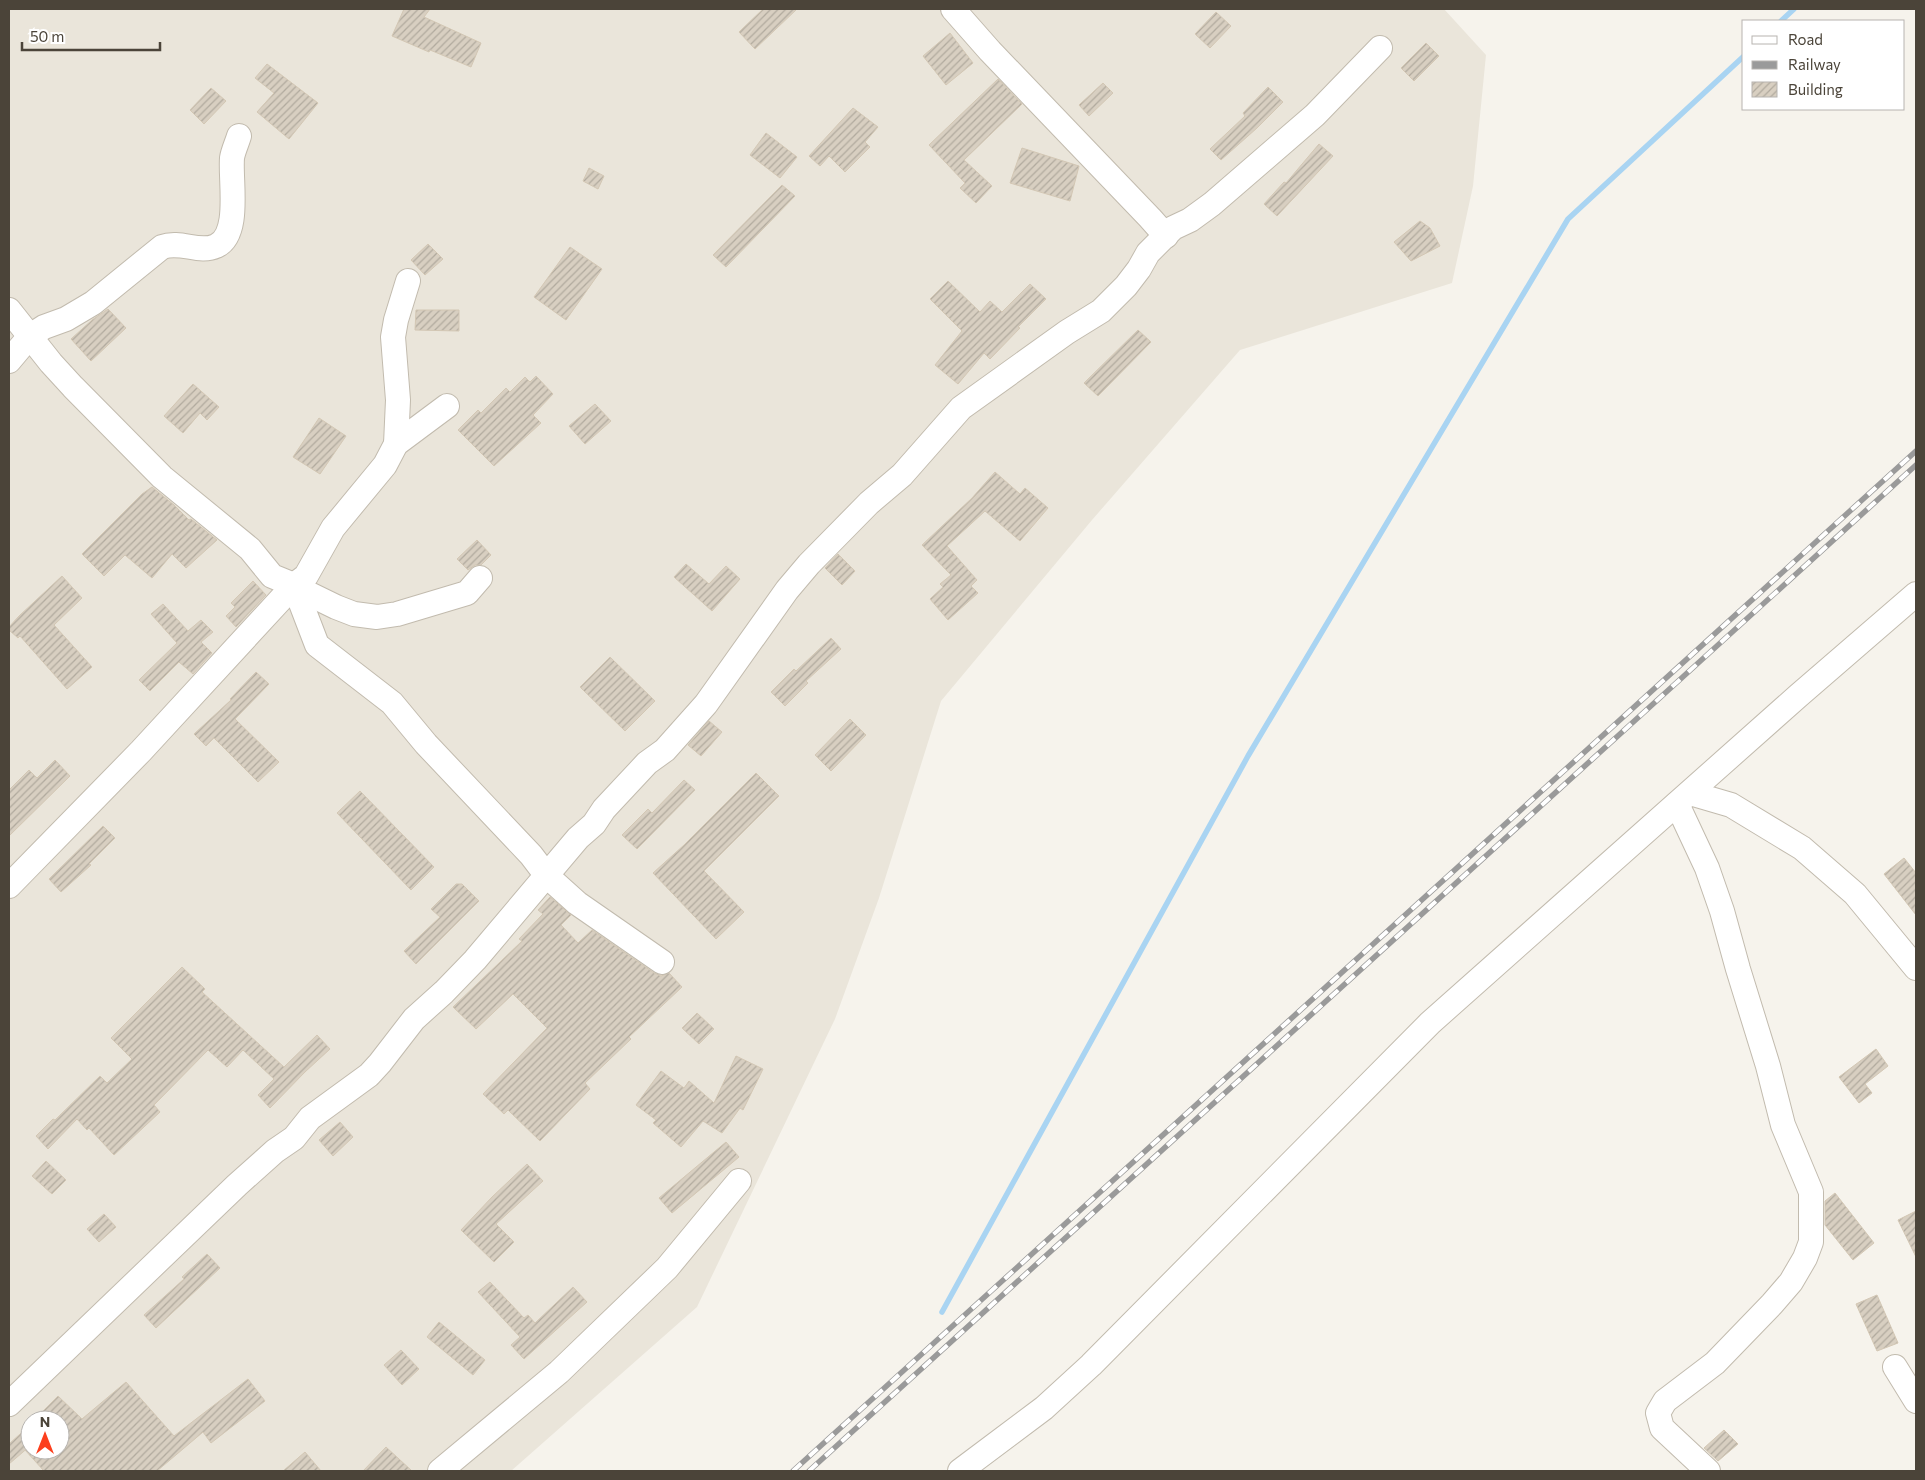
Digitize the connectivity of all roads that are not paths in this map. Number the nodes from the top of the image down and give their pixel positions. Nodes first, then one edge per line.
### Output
1 (953, 9) edge
2 (1380, 48) dead end
3 (239, 136) dead end
4 (1166, 236) junction
5 (408, 281) dead end
6 (9, 310) edge
7 (30, 336) junction
8 (9, 361) edge
9 (447, 406) dead end
10 (396, 444) junction
11 (480, 578) dead end
12 (295, 586) junction
13 (1916, 594) edge
14 (1684, 798) junction
15 (547, 876) junction
16 (9, 886) edge
17 (662, 962) dead end
18 (1916, 968) edge
19 (739, 1181) dead end
20 (1895, 1367) dead end
21 (1916, 1401) edge
22 (9, 1404) edge
23 (440, 1471) edge
24 (960, 1471) edge
25 (1708, 1471) edge

1 - 4 street
2 - 4 street
3 - 7 street
4 - 15 street
5 - 10 street
6 - 7 street
7 - 8 street
7 - 12 street
9 - 10 street
10 - 12 street
11 - 12 street
12 - 15 street
12 - 16 street
13 - 14 street
14 - 18 street
14 - 24 street
14 - 25 street
15 - 17 street
15 - 22 street
19 - 23 street
20 - 21 street

